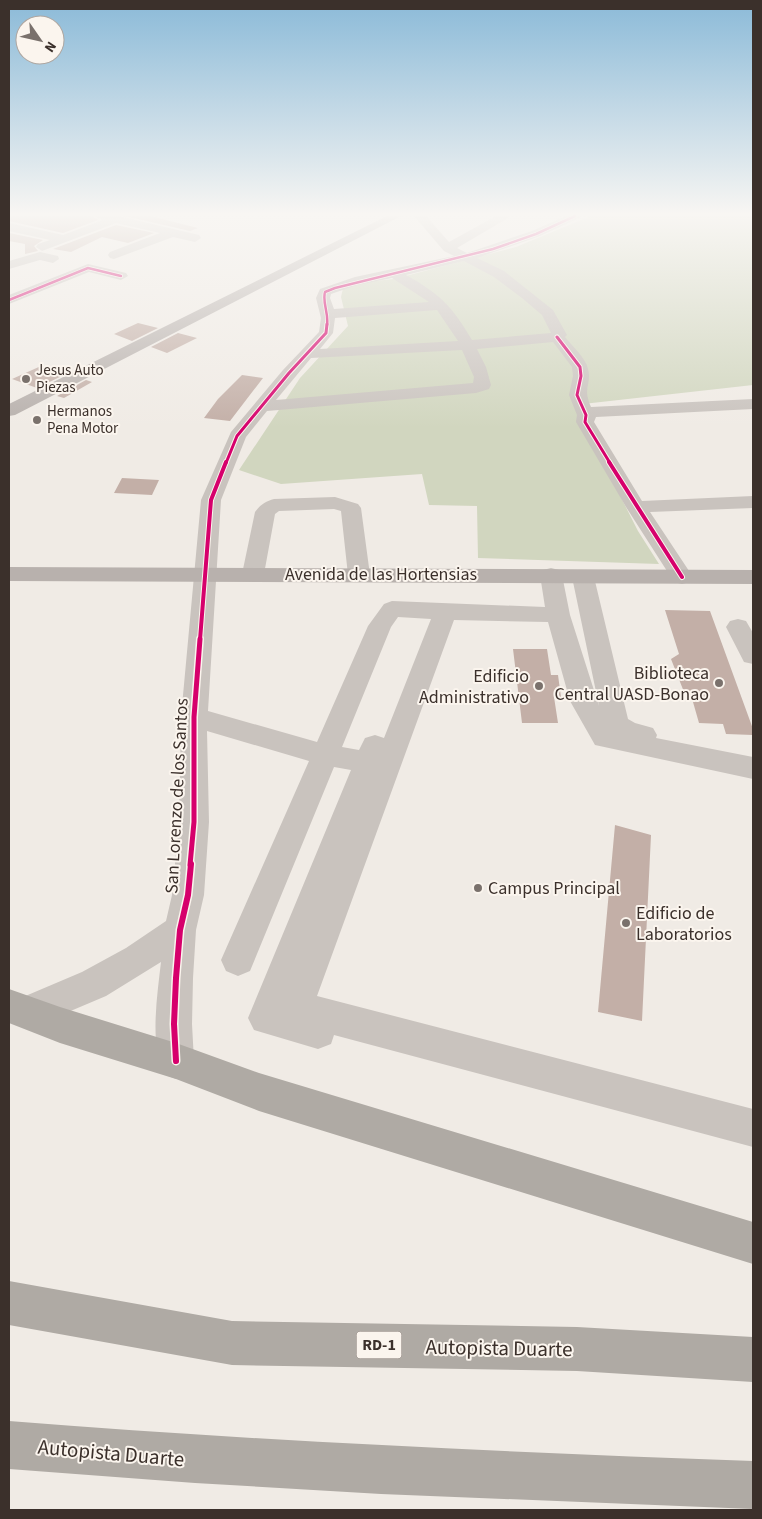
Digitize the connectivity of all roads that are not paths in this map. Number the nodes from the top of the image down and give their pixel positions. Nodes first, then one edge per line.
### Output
1 (41, 287) edge
2 (255, 287) edge
3 (335, 287) edge
4 (414, 287) edge
5 (516, 287) edge
6 (9, 300) edge
7 (442, 305) junction
8 (327, 314) junction
9 (557, 337) junction
10 (467, 345) junction
11 (306, 354) junction
12 (753, 404) edge
13 (262, 406) junction
14 (9, 411) edge
15 (586, 415) junction
16 (753, 502) edge
17 (636, 507) junction
18 (9, 574) edge
19 (206, 574) junction
20 (253, 574) junction
21 (359, 575) junction
22 (551, 575) junction
23 (583, 576) junction
24 (682, 577) junction
25 (753, 577) edge
26 (437, 612) junction
27 (558, 615) junction
28 (738, 627) dead end
29 (753, 656) edge
30 (194, 717) junction
31 (326, 755) junction
32 (753, 758) edge
33 (378, 764) junction
34 (753, 768) edge
35 (180, 930) junction
36 (238, 960) dead end
37 (19, 1009) edge
38 (176, 1061) junction
39 (753, 1128) edge
40 (753, 1148) edge
41 (753, 1243) edge
42 (9, 1303) edge
43 (753, 1360) edge
44 (9, 1445) edge
45 (753, 1486) edge

1 - 6 street
2 - 14 main road
3 - 8 street, San Lorenzo de los Santos
4 - 7 street
5 - 9 street
7 - 8 street
7 - 10 street
8 - 11 street, San Lorenzo de los Santos
9 - 10 street
9 - 15 street
10 - 11 street
10 - 13 street
11 - 13 street, San Lorenzo de los Santos
12 - 15 street
13 - 19 street, San Lorenzo de los Santos
15 - 17 street
16 - 17 street
17 - 24 street
18 - 19 main road, Avenida de las Hortensias
19 - 20 main road, Avenida de las Hortensias
19 - 30 street, San Lorenzo de los Santos
20 - 21 main road, Avenida de las Hortensias
20 - 21 street
21 - 22 main road, Avenida de las Hortensias
22 - 23 main road, Avenida de las Hortensias
22 - 27 street
23 - 24 main road, Avenida de las Hortensias
23 - 32 street
24 - 25 main road, Avenida de las Hortensias
26 - 27 street
26 - 31 street
26 - 33 street
27 - 34 street
28 - 29 street
30 - 31 street
30 - 35 street, San Lorenzo de los Santos
31 - 33 street
31 - 36 street
33 - 39 street
33 - 40 street
35 - 37 street
35 - 38 street, San Lorenzo de los Santos
37 - 38 highway
38 - 41 highway
42 - 43 highway, Autopista Duarte / RD-1
44 - 45 highway, Autopista Duarte

